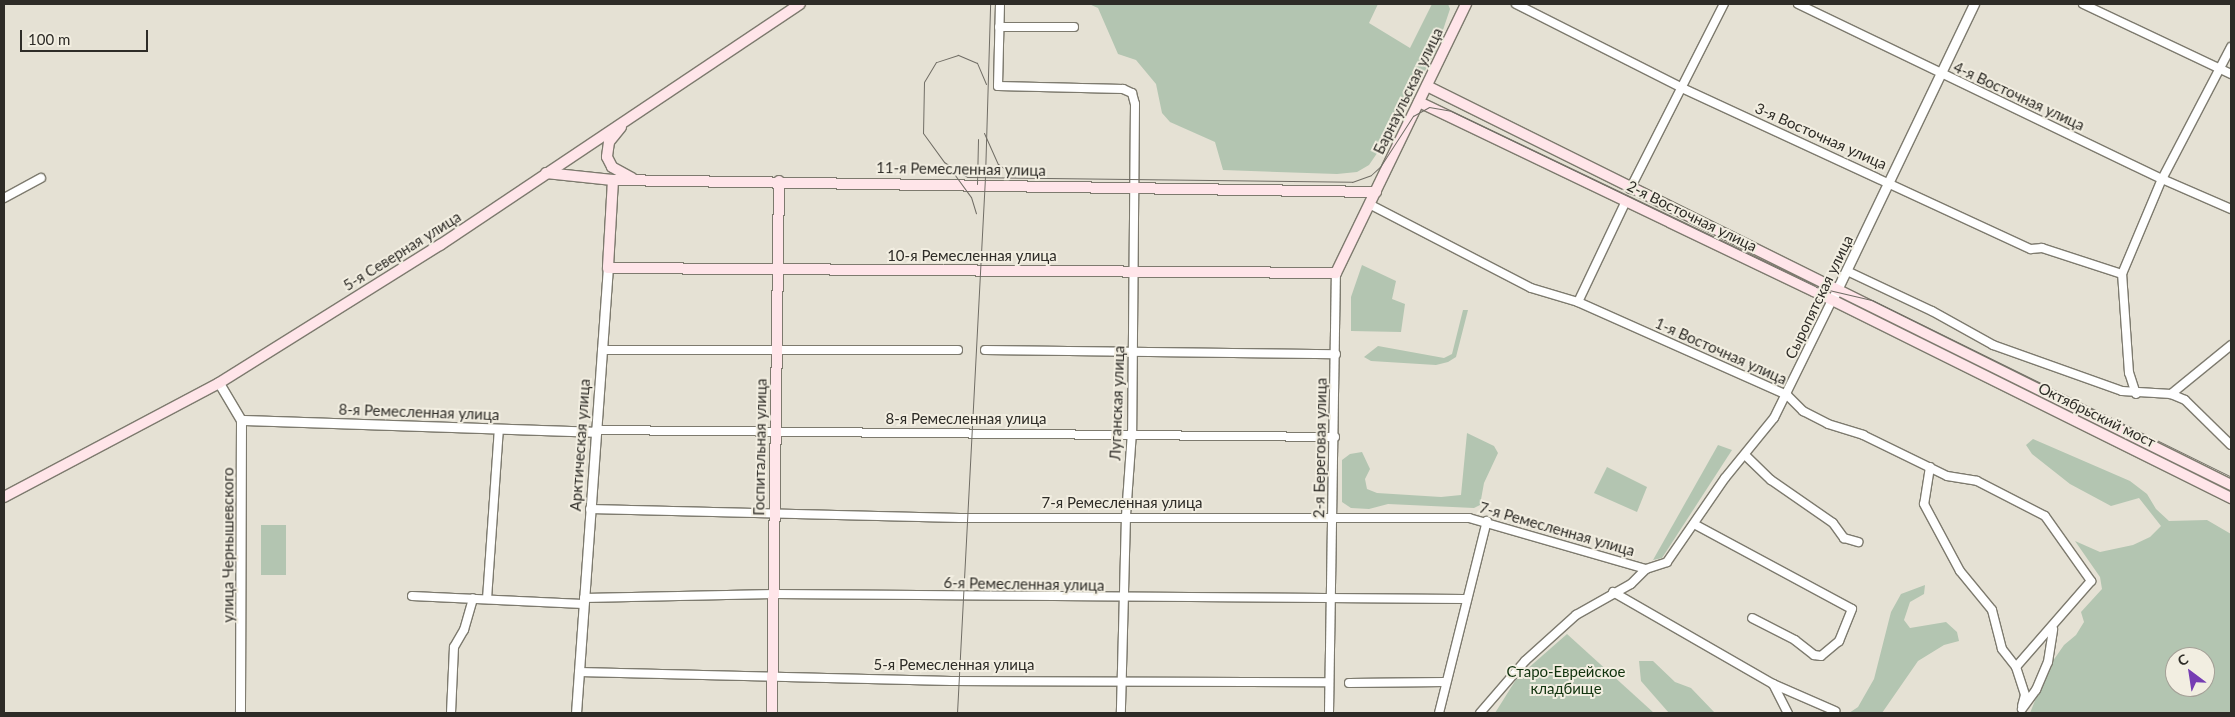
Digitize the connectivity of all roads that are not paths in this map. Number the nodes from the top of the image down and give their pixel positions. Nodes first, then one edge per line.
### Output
1 (800, 4) edge
2 (1000, 4) edge
3 (1466, 4) edge
4 (1516, 4) edge
5 (1724, 4) edge
6 (1798, 4) edge
7 (1974, 4) edge
8 (2083, 4) edge
9 (1000, 27) junction
10 (1074, 27) dead end
11 (2231, 46) edge
12 (2220, 70) junction
13 (1940, 74) junction
14 (2231, 74) edge
15 (1427, 86) junction
16 (1682, 88) junction
17 (1420, 102) junction
18 (630, 118) junction
19 (546, 173) junction
20 (41, 178) dead end
21 (614, 180) junction
22 (637, 180) junction
23 (2162, 180) junction
24 (779, 181) junction
25 (1889, 182) junction
26 (1134, 186) junction
27 (1630, 189) junction
28 (1376, 192) junction
29 (4, 198) edge
30 (1626, 201) junction
31 (1369, 204) junction
32 (2231, 209) edge
33 (608, 268) junction
34 (777, 269) junction
35 (1847, 271) junction
36 (1133, 272) junction
37 (1336, 273) junction
38 (2122, 274) junction
39 (1838, 288) junction
40 (1832, 300) junction
41 (1578, 302) junction
42 (2231, 345) edge
43 (602, 350) junction
44 (958, 350) dead end
45 (985, 350) dead end
46 (1954, 350) joint
47 (777, 352) junction
48 (1132, 352) junction
49 (1336, 354) junction
50 (1949, 360) joint
51 (219, 384) junction
52 (2136, 394) junction
53 (2171, 394) junction
54 (1787, 395) junction
55 (241, 420) junction
56 (499, 429) junction
57 (596, 431) junction
58 (775, 432) junction
59 (1132, 432) junction
60 (1335, 436) junction
61 (2231, 445) edge
62 (1745, 455) junction
63 (1930, 467) junction
64 (2231, 486) edge
65 (4, 497) edge
66 (2231, 498) edge
67 (590, 509) junction
68 (774, 513) junction
69 (1126, 516) junction
70 (1334, 516) junction
71 (1487, 520) junction
72 (1694, 524) junction
73 (1858, 542) dead end
74 (1646, 570) junction
75 (1613, 592) junction
76 (774, 594) junction
77 (412, 596) dead end
78 (1333, 596) junction
79 (474, 598) junction
80 (487, 598) junction
81 (1125, 599) junction
82 (1465, 600) junction
83 (583, 601) junction
84 (1752, 618) dead end
85 (2053, 628) junction
86 (2016, 667) junction
87 (579, 672) junction
88 (772, 676) junction
89 (1122, 679) junction
90 (1329, 682) junction
91 (1445, 682) junction
92 (1349, 683) dead end
93 (1773, 684) junction
94 (2020, 711) edge
95 (1835, 712) dead end
96 (240, 713) edge
97 (451, 713) edge
98 (576, 713) edge
99 (772, 713) edge
100 (1121, 713) edge
101 (1329, 713) edge
102 (1439, 713) edge
103 (1480, 713) edge
104 (1788, 713) edge

1 - 18 main road, 5-я Северная улица
2 - 9 street
3 - 15 main road, Барнаульская улица
4 - 16 street, 3-я Восточная улица
5 - 16 street
6 - 13 street, 4-я Восточная улица
7 - 13 street, Сыропятская улица
8 - 12 street
9 - 10 street
9 - 26 street, Луганская улица
11 - 12 street
12 - 14 street
12 - 23 street
13 - 23 street, 4-я Восточная улица
13 - 25 street, Сыропятская улица
15 - 17 main road, Барнаульская улица
15 - 27 main road, 2-я Восточная улица
16 - 25 street, 3-я Восточная улица
16 - 27 street
17 - 28 main road, Барнаульская улица
17 - 30 main road, 2-я Восточная улица
18 - 19 main road, 5-я Северная улица
18 - 22 main road
19 - 21 main road, 11-я Ремесленная улица
19 - 51 main road, 5-я Северная улица
20 - 29 street
21 - 22 main road, 11-я Ремесленная улица
21 - 33 main road, Арктическая улица
22 - 24 main road, 11-я Ремесленная улица
23 - 32 street, 4-я Восточная улица
23 - 38 street
24 - 26 main road, 11-я Ремесленная улица
24 - 34 main road, Госпитальная улица
25 - 35 street, Сыропятская улица
25 - 38 street, 3-я Восточная улица
26 - 28 main road, 11-я Ремесленная улица
26 - 36 street, Луганская улица
27 - 39 main road, 2-я Восточная улица
28 - 31 main road, 2-я Береговая улица
30 - 40 main road, 2-я Восточная улица
30 - 41 street
31 - 37 main road, 2-я Береговая улица
31 - 41 street, 1-я Восточная улица
33 - 34 main road, 10-я Ремесленная улица
33 - 43 street, Арктическая улица
34 - 36 main road, 10-я Ремесленная улица
34 - 47 main road, Госпитальная улица
35 - 39 street, Сыропятская улица
35 - 52 street
36 - 37 main road, 10-я Ремесленная улица
36 - 48 street, Луганская улица
37 - 49 street, 2-я Береговая улица
38 - 52 street
39 - 40 street, Сыропятская улица
39 - 46 main road, 2-я Восточная улица
40 - 50 main road, 2-я Восточная улица
40 - 54 street, Сыропятская улица
41 - 54 street, 1-я Восточная улица
42 - 53 street
43 - 47 street
43 - 57 street, Арктическая улица
44 - 47 street
45 - 48 street
46 - 64 main road, Октябрьский мост
47 - 58 main road, Госпитальная улица
48 - 49 street
48 - 59 street, Луганская улица
49 - 60 street, 2-я Береговая улица
50 - 66 main road, Октябрьский мост
51 - 55 street
51 - 65 main road, 5-я Северная улица
52 - 53 street
53 - 61 street
54 - 62 street, Сыропятская улица
54 - 63 street, 1-я Восточная улица
55 - 56 street, 8-я Ремесленная улица
55 - 96 street, улица Чернышевского
56 - 57 street, 8-я Ремесленная улица
56 - 80 street
57 - 58 street, 8-я Ремесленная улица
57 - 67 street, Арктическая улица
58 - 59 street, 8-я Ремесленная улица
58 - 68 main road, Госпитальная улица
59 - 60 street, 8-я Ремесленная улица
59 - 69 street, Луганская улица
60 - 70 street, 2-я Береговая улица
62 - 72 street, Сыропятская улица
62 - 73 street
63 - 85 street, 1-я Восточная улица
63 - 86 street
67 - 68 street, 7-я Ремесленная улица
67 - 83 street, Арктическая улица
68 - 69 street, 7-я Ремесленная улица
68 - 76 main road, Госпитальная улица
69 - 70 street, 7-я Ремесленная улица
69 - 81 street, Луганская улица
70 - 71 street, 7-я Ремесленная улица
70 - 78 street, 2-я Береговая улица
71 - 74 street, 7-я Ремесленная улица
71 - 82 street
72 - 74 street, Сыропятская улица
72 - 84 street
74 - 75 street, Сыропятская улица
75 - 93 street
75 - 103 street, Сыропятская улица
76 - 81 street, 6-я Ремесленная улица
76 - 83 street, 6-я Ремесленная улица
76 - 88 main road, Госпитальная улица
77 - 79 street, 6-я Ремесленная улица
78 - 81 street, 6-я Ремесленная улица
78 - 82 street, 6-я Ремесленная улица
78 - 90 street, 2-я Береговая улица
79 - 80 street, 6-я Ремесленная улица
79 - 97 street
80 - 83 street, 6-я Ремесленная улица
81 - 89 street, Луганская улица
82 - 91 street
83 - 87 street, Арктическая улица
85 - 86 street
85 - 94 street
86 - 94 street
87 - 88 street, 5-я Ремесленная улица
87 - 98 street, Арктическая улица
88 - 89 street, 5-я Ремесленная улица
88 - 99 main road, Госпитальная улица
89 - 90 street, 5-я Ремесленная улица
89 - 100 street, Луганская улица
90 - 101 street, 2-я Береговая улица
91 - 92 street
91 - 102 street
93 - 95 street
93 - 104 street

